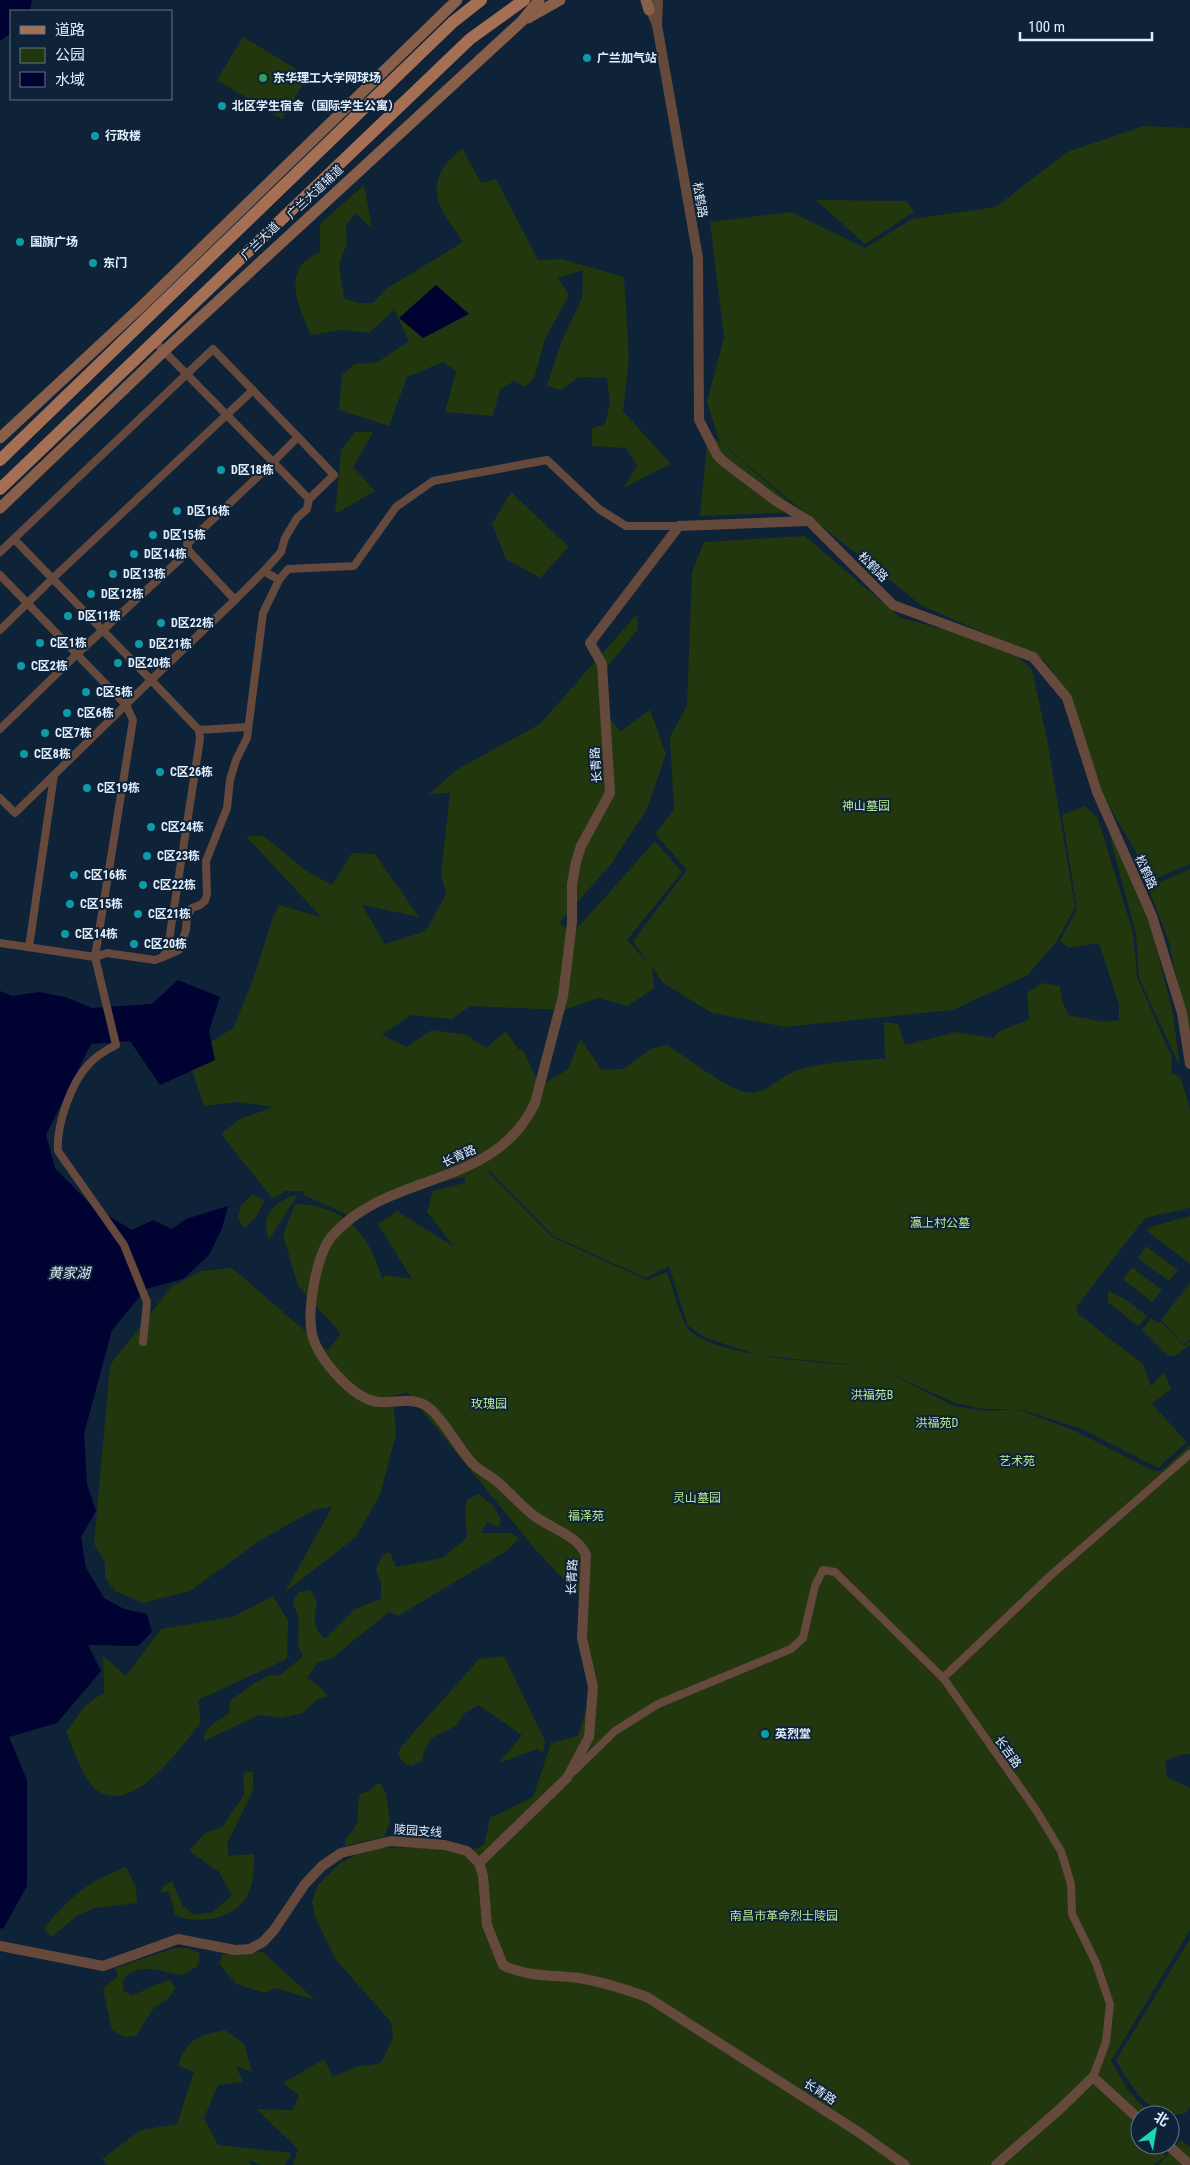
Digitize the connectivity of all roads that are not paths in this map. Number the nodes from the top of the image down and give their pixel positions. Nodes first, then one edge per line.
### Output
1 (458, 0) edge
2 (481, 0) edge
3 (524, 0) edge
4 (539, 0) edge
5 (560, 0) edge
6 (658, 0) edge
7 (647, 3) edge
8 (522, 21) junction
9 (657, 25) junction
10 (154, 342) junction
11 (164, 351) junction
12 (186, 374) junction
13 (253, 390) junction
14 (227, 416) junction
15 (0, 438) edge
16 (298, 438) junction
17 (0, 460) edge
18 (273, 462) junction
19 (0, 488) edge
20 (309, 499) junction
21 (0, 508) edge
22 (809, 521) junction
23 (679, 526) junction
24 (14, 539) junction
25 (189, 551) junction
26 (0, 552) edge
27 (264, 571) junction
28 (0, 575) edge
29 (52, 579) junction
30 (279, 580) junction
31 (235, 600) junction
32 (28, 602) junction
33 (0, 630) edge
34 (103, 631) junction
35 (78, 653) junction
36 (151, 680) junction
37 (126, 705) junction
38 (247, 727) junction
39 (0, 729) edge
40 (199, 730) junction
41 (54, 775) junction
42 (0, 798) edge
43 (0, 943) edge
44 (29, 947) junction
45 (163, 956) junction
46 (95, 957) junction
47 (1190, 1064) edge
48 (143, 1342) dead end
49 (1190, 1454) edge
50 (943, 1678) junction
51 (567, 1778) junction
52 (479, 1863) junction
53 (0, 1946) edge
54 (1093, 2077) junction
55 (1130, 2111) edge
56 (1179, 2155) edge
57 (905, 2165) edge
58 (996, 2165) edge
59 (1190, 2165) edge

1 - 15 main road
2 - 17 main road, 广兰大道
3 - 10 main road, 广兰大道
4 - 8 main road, 广兰大道辅道
5 - 8 main road
6 - 9 street, 松鹤路
7 - 9 street, 松鹤路
8 - 11 main road, 广兰大道辅道
9 - 22 street, 松鹤路
10 - 11 street
10 - 19 main road, 广兰大道
11 - 12 street
11 - 21 main road, 广兰大道辅道
12 - 13 street
12 - 14 street
12 - 24 street
13 - 14 street
13 - 16 street
14 - 18 street
14 - 29 street
16 - 18 street
16 - 20 street
18 - 20 street
18 - 25 street
20 - 27 street
22 - 23 street
22 - 47 street, 松鹤路
23 - 30 street
23 - 51 street, 长青路
24 - 26 street
24 - 29 street
25 - 31 street
25 - 34 street
27 - 30 street
27 - 31 street
28 - 32 street
29 - 32 street
29 - 34 street
30 - 38 street
31 - 36 street
32 - 33 street
32 - 35 street
34 - 35 street
34 - 36 street
35 - 37 street
35 - 39 street
36 - 37 street
36 - 40 street
37 - 41 street
37 - 46 street
38 - 40 street
38 - 45 street
40 - 45 street
41 - 42 street
41 - 44 street
43 - 44 street
44 - 46 street
45 - 46 street
46 - 48 street
49 - 50 street
50 - 51 street, 长吉路
50 - 54 street, 长吉路
51 - 52 street
52 - 53 street, 陵园支线
52 - 57 street, 长青路
54 - 55 street
54 - 58 street
56 - 59 street

